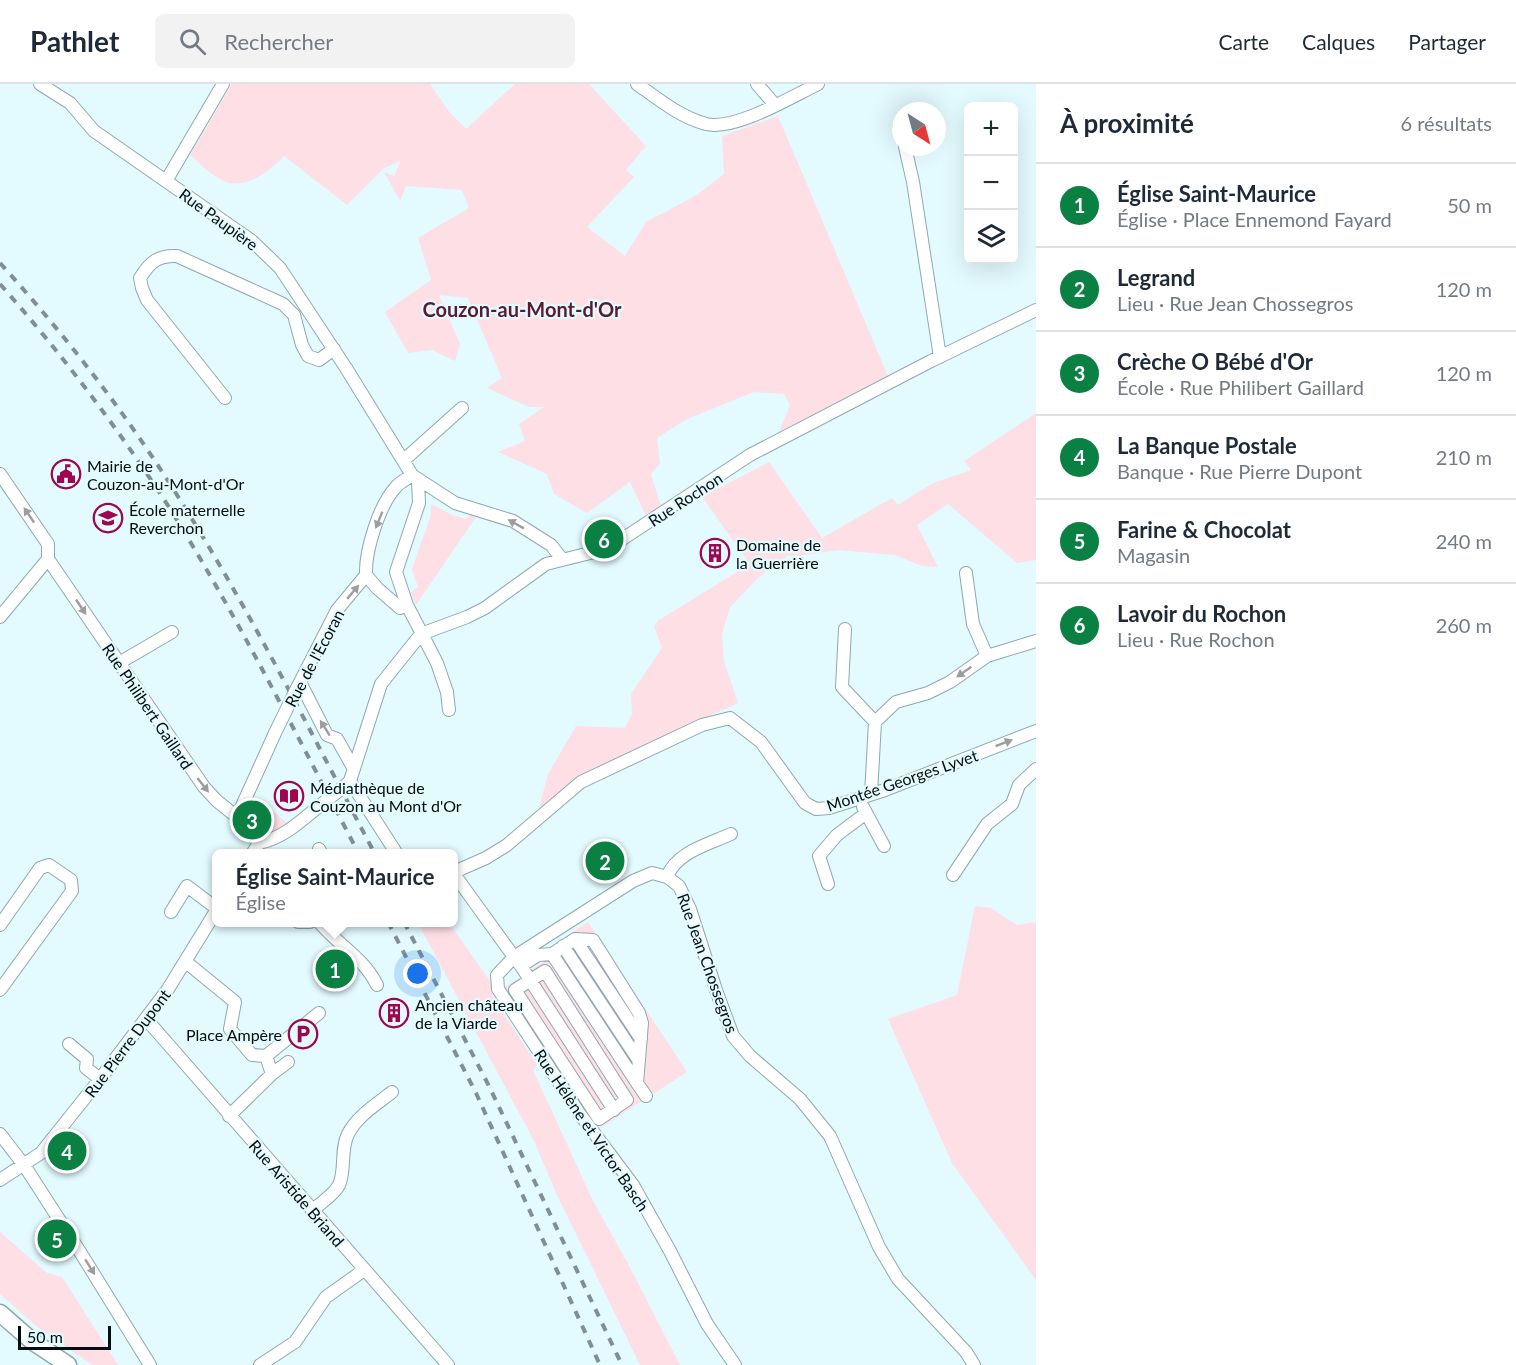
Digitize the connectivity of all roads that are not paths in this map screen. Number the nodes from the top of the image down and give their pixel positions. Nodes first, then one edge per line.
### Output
1 (40, 84) edge
2 (223, 84) edge
3 (638, 84) edge
4 (757, 84) edge
5 (818, 84) edge
6 (775, 105) junction
7 (907, 156) edge
8 (166, 181) junction
9 (1036, 310) edge
10 (334, 349) junction
11 (940, 357) junction
12 (225, 398) dead end
13 (462, 408) dead end
14 (404, 460) junction
15 (0, 474) edge
16 (415, 478) junction
17 (48, 559) junction
18 (562, 559) junction
19 (966, 573) dead end
20 (366, 576) junction
21 (407, 605) junction
22 (0, 617) edge
23 (845, 628) dead end
24 (172, 632) dead end
25 (421, 634) junction
26 (1036, 641) edge
27 (987, 656) junction
28 (119, 663) junction
29 (299, 685) junction
30 (448, 710) dead end
31 (875, 722) junction
32 (1036, 731) edge
33 (1036, 769) edge
34 (350, 778) junction
35 (865, 796) junction
36 (865, 814) junction
37 (237, 817) junction
38 (731, 834) dead end
39 (884, 846) dead end
40 (255, 848) edge
41 (394, 849) edge
42 (458, 871) edge
43 (953, 875) dead end
44 (667, 876) junction
45 (458, 880) edge
46 (828, 884) dead end
47 (212, 906) edge
48 (171, 912) dead end
49 (212, 916) edge
50 (0, 925) edge
51 (324, 927) edge
52 (563, 946) junction
53 (552, 954) junction
54 (186, 962) junction
55 (518, 962) junction
56 (530, 980) junction
57 (377, 985) dead end
58 (0, 990) edge
59 (566, 1002) junction
60 (551, 1012) junction
61 (319, 1013) dead end
62 (147, 1020) junction
63 (535, 1021) junction
64 (571, 1043) junction
65 (69, 1044) dead end
66 (556, 1052) junction
67 (266, 1056) junction
68 (639, 1061) junction
69 (288, 1062) dead end
70 (272, 1074) junction
71 (100, 1079) junction
72 (637, 1083) junction
73 (392, 1092) dead end
74 (645, 1096) dead end
75 (614, 1110) junction
76 (229, 1116) junction
77 (2, 1139) edge
78 (24, 1165) junction
79 (0, 1180) edge
80 (312, 1211) junction
81 (364, 1270) junction
82 (0, 1313) edge
83 (68, 1365) edge
84 (150, 1365) edge
85 (260, 1365) edge
86 (448, 1365) edge
87 (735, 1365) edge
88 (974, 1365) edge

1 - 8 street, Rue Paupière
2 - 8 street
3 - 6 street
4 - 6 street
5 - 6 street
7 - 11 street
8 - 10 street, Rue Paupière
9 - 11 street, Rue Rochon
10 - 12 street
10 - 14 street, Rue Paupière
11 - 18 street, Rue Rochon
13 - 14 street
14 - 16 street, Rue Paupière
17 -> 15 street, Rue Philibert Gaillard
18 -> 16 street
16 -> 20 street
16 - 21 street
17 - 22 street
17 -> 28 street, Rue Philibert Gaillard
18 - 25 street, Rue Rochon
19 - 27 street
20 - 21 street
29 -> 20 street, Rue de l'Ecoran
21 - 25 street
23 - 31 street
24 - 28 street
25 - 30 street
25 - 34 street
26 - 27 street
27 -> 31 street
28 -> 37 street, Rue Philibert Gaillard
34 -> 29 street
29 - 37 street, Rue de l'Ecoran, bridge
31 - 35 street
35 -> 32 street, Montée Georges Lyvet
33 - 43 street
34 - 40 street, bridge
34 - 41 street
35 - 36 street
35 - 42 street, Montée Georges Lyvet
36 - 39 street
36 - 46 street
37 - 40 street, Rue Philibert Gaillard
38 - 44 street
44 - 55 street, Rue Jean Chossegros
44 - 88 street, Rue Jean Chossegros
45 - 55 street
47 - 48 street
49 - 54 street, Rue Pierre Dupont
50 - 58 street
51 - 57 street
52 - 53 street
52 - 68 street
52 - 68 street
53 - 55 street
53 - 72 street
54 - 62 street, Rue Pierre Dupont
54 - 67 street
55 - 56 street
55 - 87 street, Rue Hélène et Victor Basch
56 - 59 street
56 - 60 street
56 - 63 street
59 - 60 street
59 - 75 street
60 - 63 street
60 - 64 street
61 - 67 street
62 - 71 street, Rue Pierre Dupont
62 - 76 street, Rue Aristide Briand
63 - 66 street
64 - 66 street
64 - 75 street
65 - 71 street
66 - 75 street
67 - 70 street
68 - 72 street
69 - 70 street
70 - 76 street
71 - 78 street, Rue Pierre Dupont
72 - 74 street
73 - 80 street
76 - 80 street, Rue Aristide Briand
77 - 78 street
78 - 79 street, Rue Pierre Dupont
78 -> 84 street
80 - 81 street, Rue Aristide Briand
81 - 85 street
81 - 86 street, Rue Aristide Briand
82 - 83 main road

